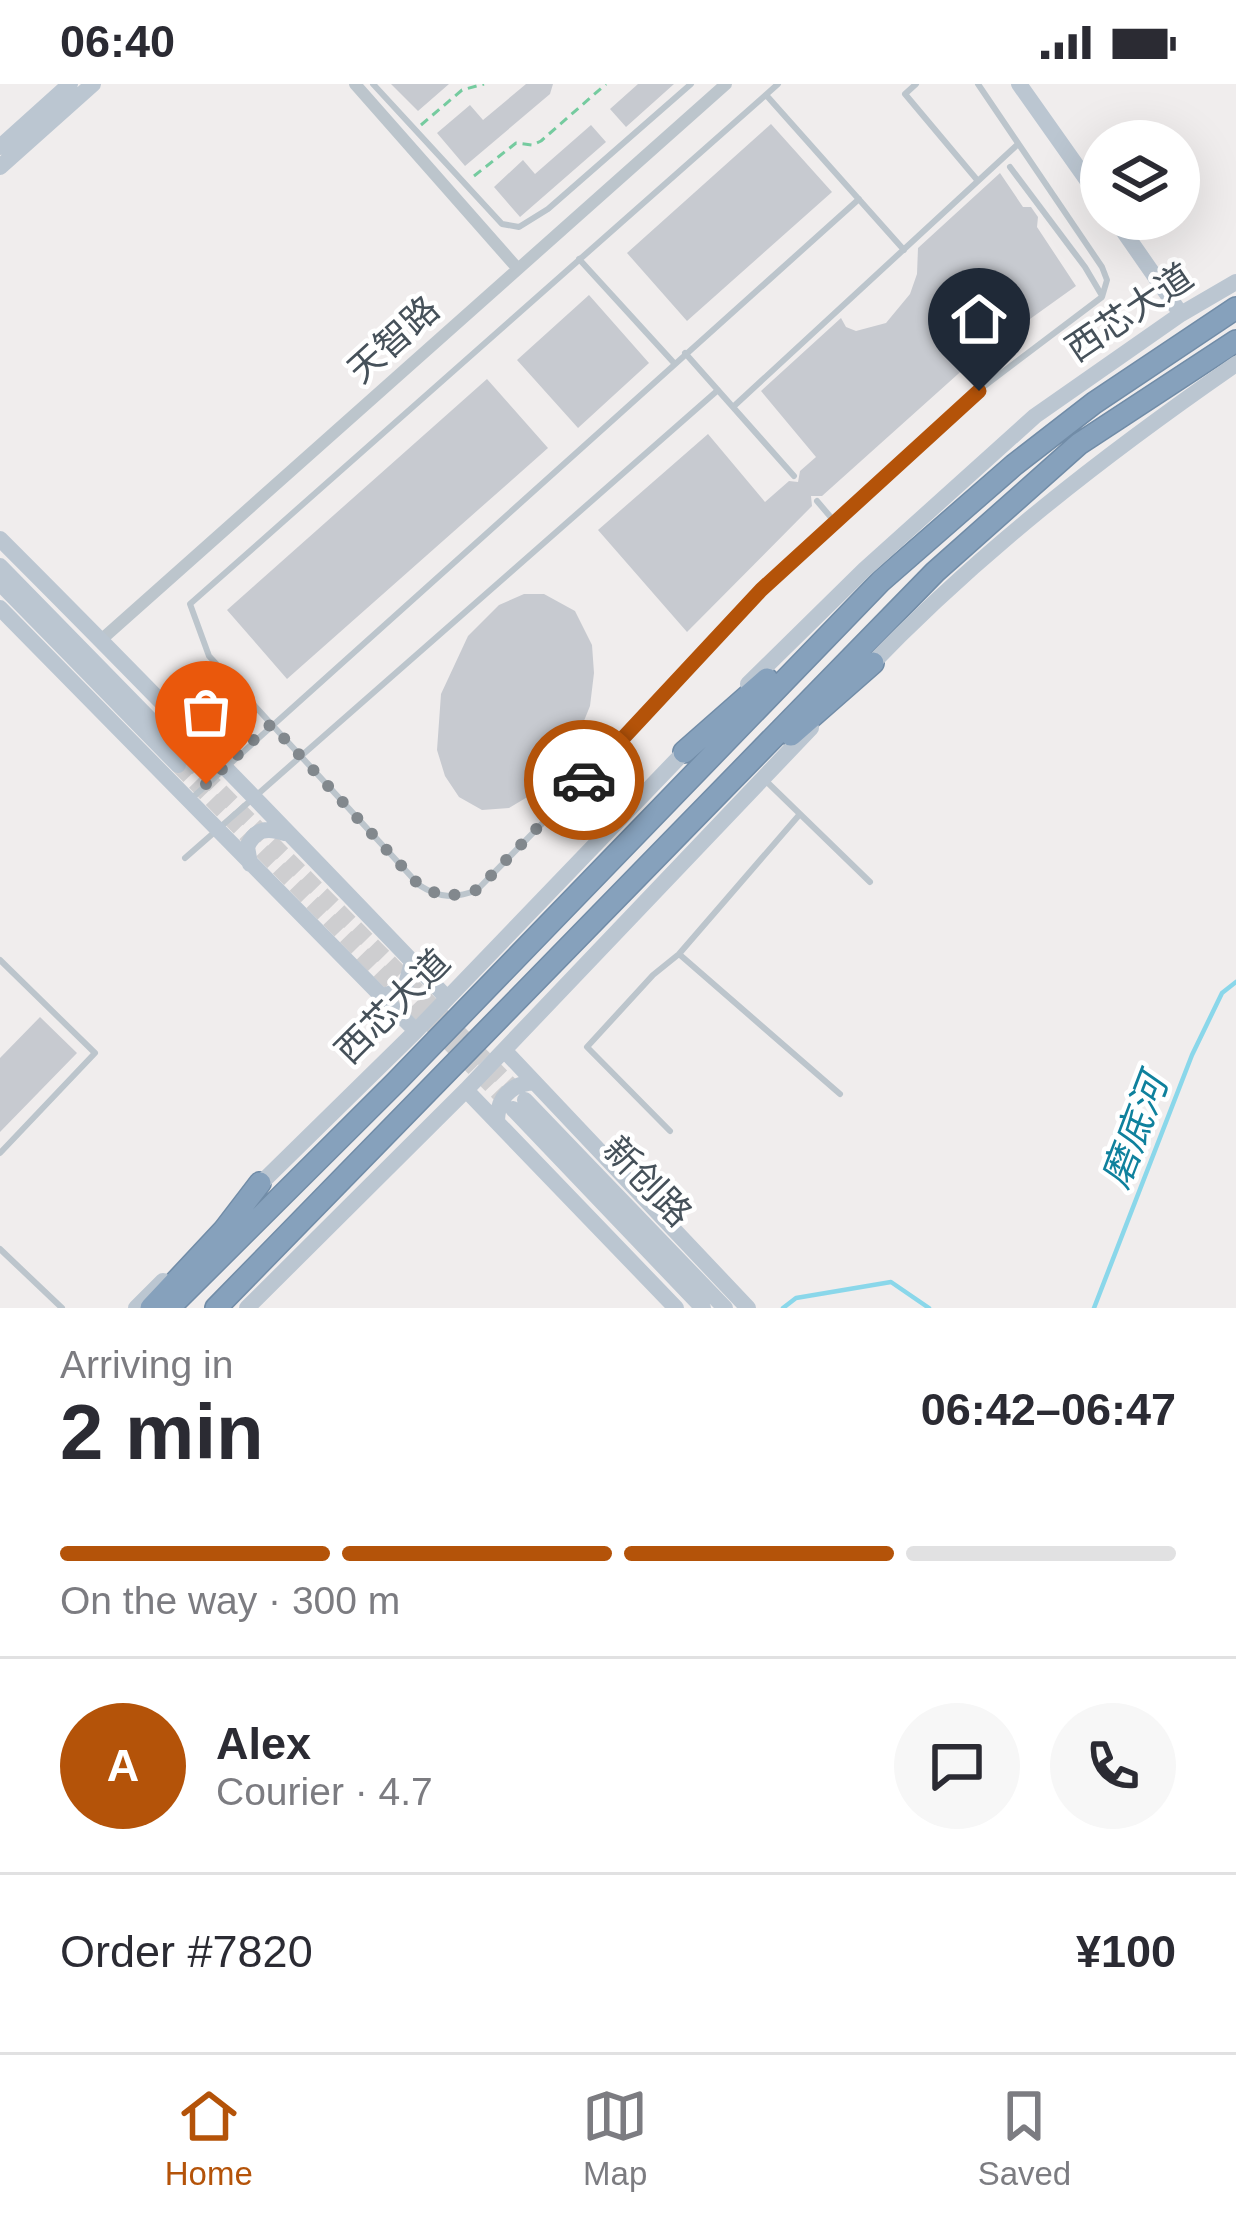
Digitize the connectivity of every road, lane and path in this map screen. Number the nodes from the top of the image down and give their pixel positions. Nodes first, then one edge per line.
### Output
1 (70, 84) edge
2 (93, 84) edge
3 (355, 84) edge
4 (373, 84) edge
5 (484, 84) edge
6 (606, 84) edge
7 (691, 84) edge
8 (726, 84) edge
9 (778, 84) edge
10 (916, 84) edge
11 (1019, 84) edge
12 (979, 85) edge
13 (766, 95) junction
14 (413, 130) junction
15 (1018, 144) junction
16 (0, 147) edge
17 (0, 167) edge
18 (1010, 167) dead end
19 (1080, 170) edge
20 (978, 181) junction
21 (465, 183) junction
22 (859, 200) junction
23 (1129, 240) edge
24 (904, 250) junction
25 (579, 259) junction
26 (518, 269) junction
27 (1236, 282) edge
28 (1102, 298) junction
29 (1236, 308) edge
30 (1181, 314) junction
31 (1236, 340) edge
32 (685, 353) junction
33 (674, 363) junction
34 (1236, 364) edge
35 (718, 390) junction
36 (733, 407) junction
37 (794, 476) dead end
38 (817, 501) dead end
39 (833, 521) junction
40 (0, 539) edge
41 (0, 566) edge
42 (881, 581) junction
43 (0, 583) edge
44 (0, 608) edge
45 (101, 640) junction
46 (873, 663) junction
47 (271, 724) junction
48 (684, 752) junction
49 (299, 754) junction
50 (224, 765) junction
51 (764, 778) junction
52 (252, 796) junction
53 (188, 802) junction
54 (800, 814) junction
55 (215, 830) junction
56 (286, 833) junction
57 (669, 842) junction
58 (185, 858) dead end
59 (251, 865) junction
60 (870, 882) dead end
61 (679, 953) junction
62 (0, 960) edge
63 (412, 962) junction
64 (381, 997) junction
65 (447, 998) junction
66 (416, 1031) junction
67 (505, 1049) junction
68 (534, 1082) junction
69 (466, 1090) junction
70 (840, 1094) dead end
71 (496, 1120) junction
72 (670, 1131) dead end
73 (0, 1153) edge
74 (260, 1183) junction
75 (0, 1250) edge
76 (62, 1308) edge
77 (136, 1308) edge
78 (152, 1308) edge
79 (169, 1308) edge
80 (216, 1308) edge
81 (247, 1308) edge
82 (676, 1308) edge
83 (703, 1308) edge
84 (724, 1308) edge
85 (748, 1308) edge

1 - 16 main road
2 - 17 main road
3 - 26 street
4 - 14 lane
5 - 14 path
6 - 21 path
7 - 21 lane
8 - 26 street, 天智路
9 - 13 lane
10 - 20 lane
11 - 19 main road
12 - 15 lane
13 - 22 lane
13 - 25 lane
14 - 21 lane
15 - 20 lane
15 - 28 lane
18 - 28 lane
20 - 24 lane
22 - 24 lane
22 - 32 lane
23 - 30 main road
24 - 36 lane
25 - 33 lane
25 - 47 lane
26 - 45 street, 天智路
27 - 30 main road, 西芯大道
28 - 39 lane
29 - 42 highway, 西芯大道
30 - 48 main road, 西芯大道
31 - 57 highway
32 - 33 lane
32 - 35 lane
33 - 47 lane
34 - 46 main road
35 - 36 lane
35 - 49 lane
36 - 37 lane
38 - 39 lane
39 - 49 lane
40 - 45 main road
41 - 43 main road
42 - 48 highway
42 - 79 highway, 西芯大道
44 - 53 main road
45 - 50 main road
46 - 51 main road
46 - 57 highway
47 - 49 lane
47 - 50 lane
48 - 65 main road, 西芯大道
49 - 52 lane
50 - 52 main road
50 - 53 lane
51 - 54 lane
51 - 67 main road
52 - 55 lane
52 - 56 main road
53 - 55 main road
54 - 60 lane
54 - 61 lane
55 - 58 lane
55 - 59 main road
56 - 59 main road
56 - 63 main road
57 - 80 highway
59 - 64 main road
61 - 70 lane
61 - 72 lane
62 - 73 lane
63 - 64 main road
63 - 65 main road
64 - 66 main road
65 - 66 main road, 西芯大道
66 - 74 main road, 西芯大道
67 - 68 main road
67 - 69 main road
68 - 71 main road
68 - 85 main road
69 - 71 main road
69 - 81 main road
71 - 82 main road
74 - 77 main road, 西芯大道
74 - 78 highway
75 - 76 lane
83 - 84 main road, 新创路

